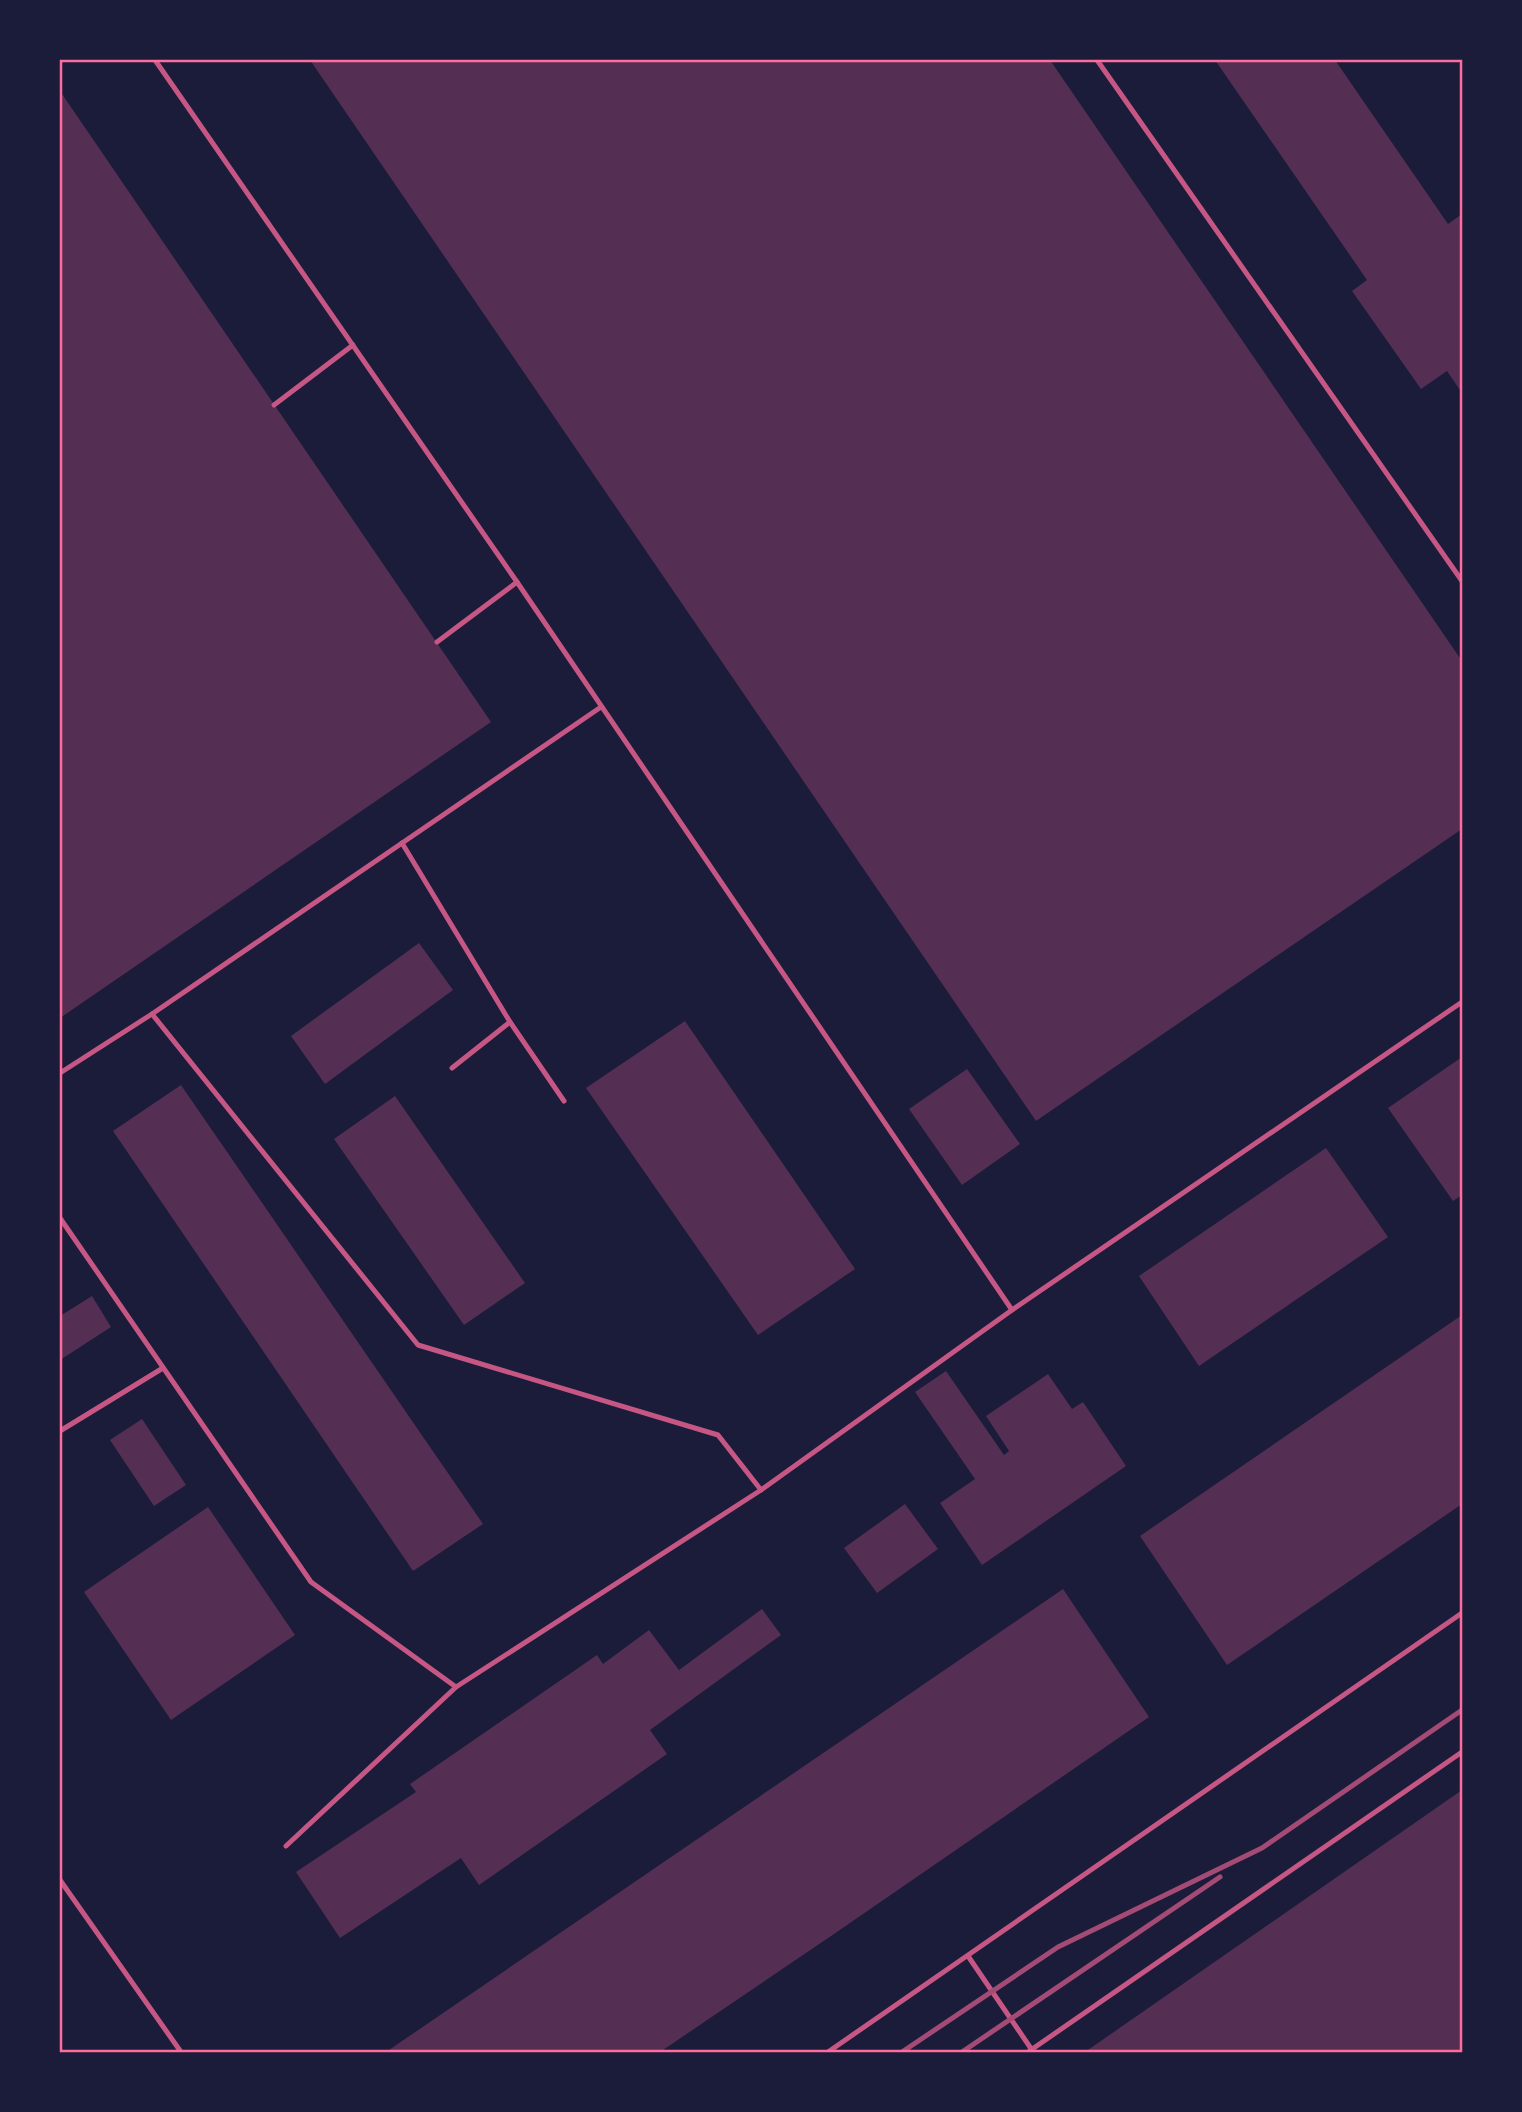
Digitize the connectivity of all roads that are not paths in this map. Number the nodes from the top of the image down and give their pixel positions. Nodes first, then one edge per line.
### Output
1 (155, 60) edge
2 (1097, 60) edge
3 (353, 345) junction
4 (274, 405) dead end
5 (1462, 581) edge
6 (517, 582) junction
7 (437, 642) dead end
8 (601, 707) junction
9 (402, 843) junction
10 (1462, 1002) edge
11 (152, 1014) junction
12 (510, 1022) junction
13 (452, 1068) dead end
14 (60, 1073) edge
15 (564, 1101) dead end
16 (60, 1217) edge
17 (1012, 1310) junction
18 (163, 1368) junction
19 (60, 1431) edge
20 (761, 1490) junction
21 (1462, 1614) edge
22 (456, 1688) junction
23 (1462, 1752) edge
24 (286, 1846) dead end
25 (60, 1880) edge
26 (968, 1956) junction
27 (1030, 2051) edge
28 (181, 2053) edge
29 (828, 2053) edge

1 - 3 lane
2 - 5 lane
3 - 4 lane
3 - 6 lane
6 - 7 lane
6 - 8 lane
8 - 9 lane
8 - 17 lane
9 - 11 lane
9 - 12 lane
10 - 17 lane
11 - 14 lane
11 - 20 lane
12 - 13 lane
12 - 15 lane
16 - 18 lane
17 - 20 lane
18 - 19 lane
18 - 22 lane
20 - 22 lane
21 - 26 lane
22 - 24 lane
23 - 27 lane
25 - 28 lane
26 - 27 lane
26 - 29 lane

